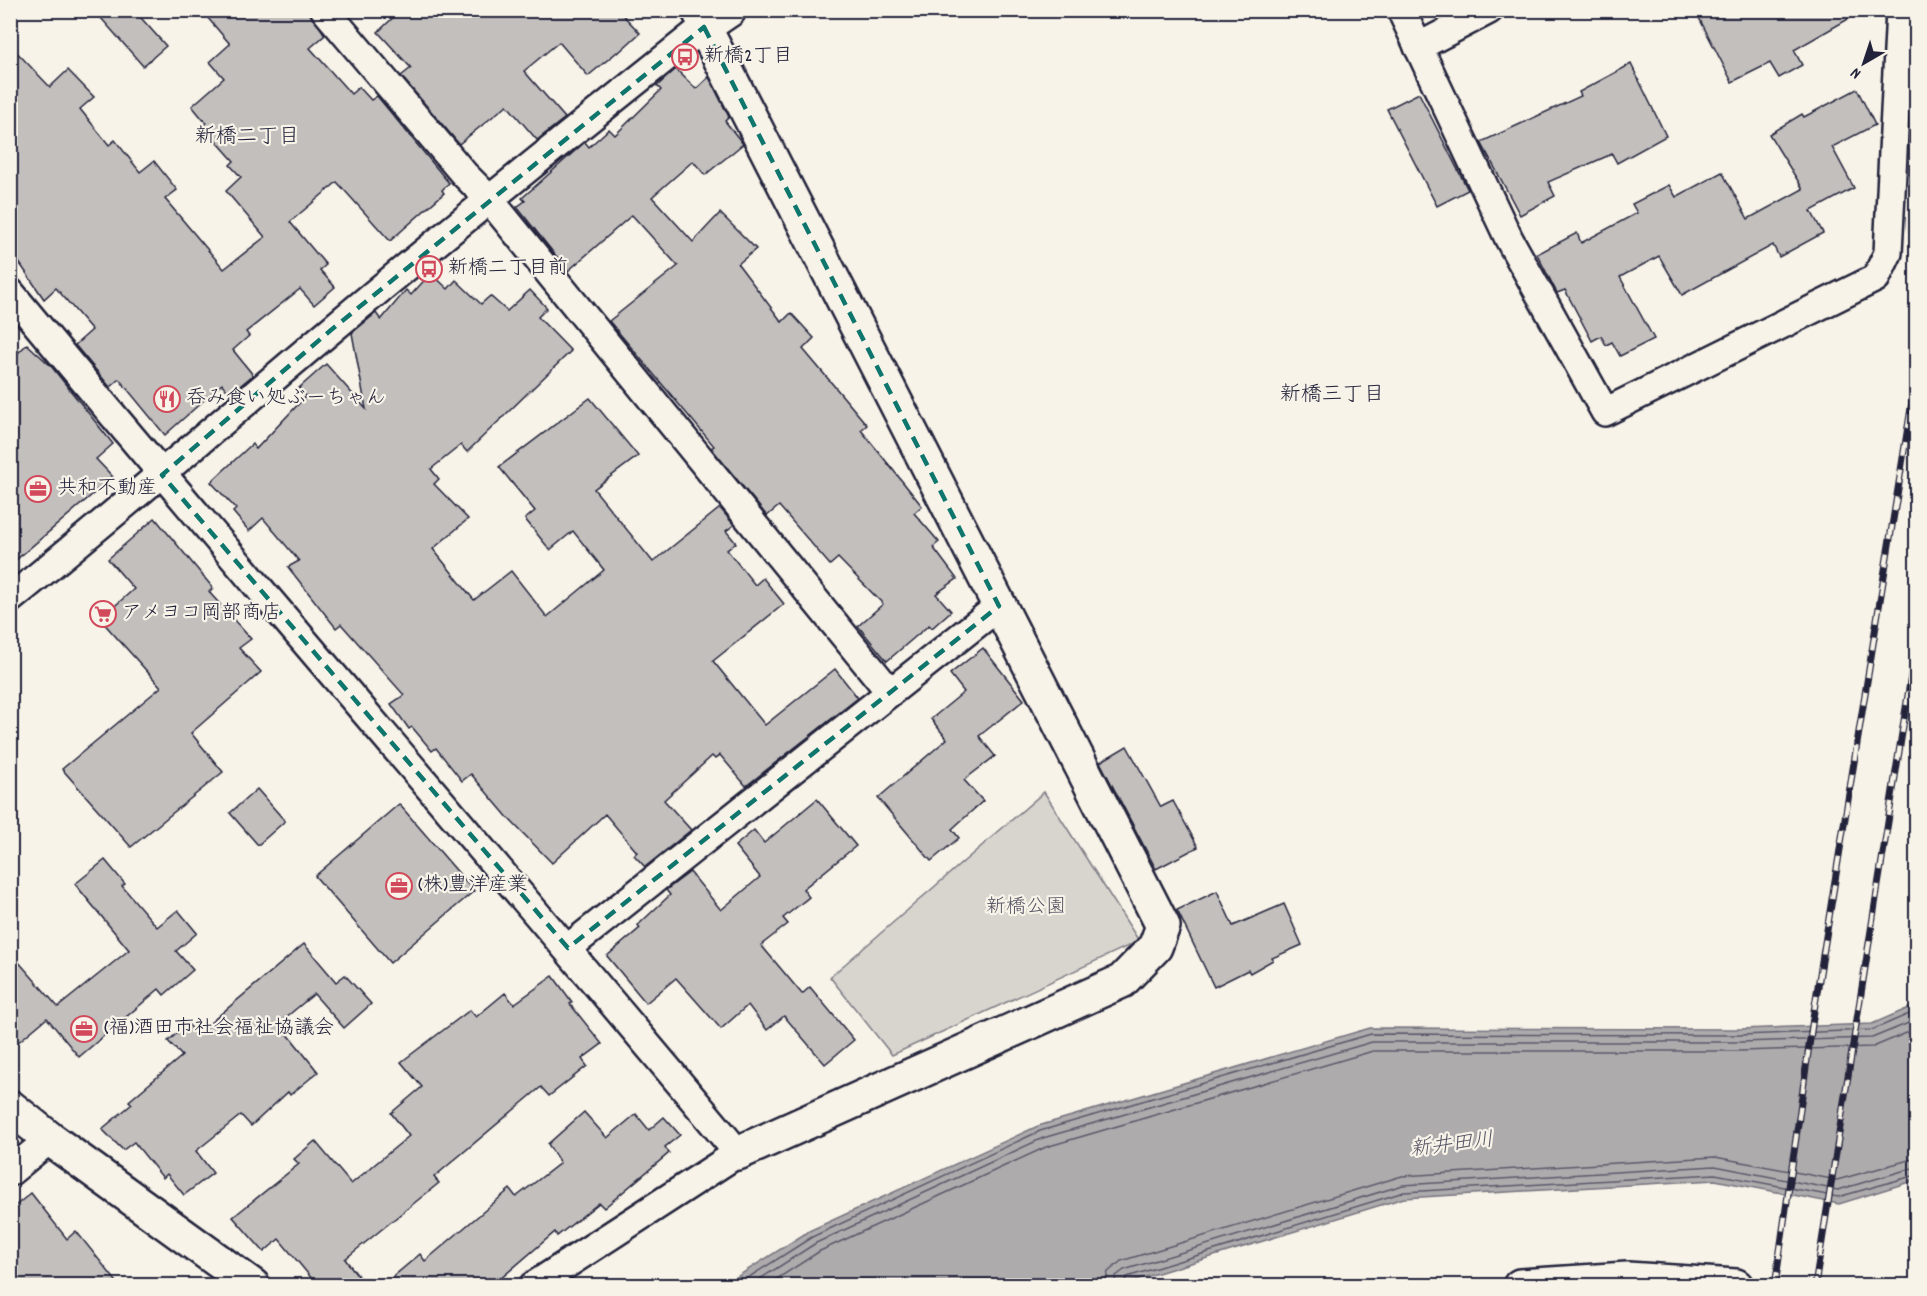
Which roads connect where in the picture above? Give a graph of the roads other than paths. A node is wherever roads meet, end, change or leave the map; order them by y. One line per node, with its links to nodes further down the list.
1 (325, 10): 7 (street)
2 (1401, 10): 6 (street)
3 (1489, 10): 6 (street)
4 (1900, 10): 6 (street)
5 (709, 16): 7 (street); 11 (street)
6 (1418, 47)
7 (489, 199): 9 (street); 12 (street)
8 (10, 292): 9 (street)
9 (162, 475): 10 (street); 13 (street)
10 (10, 599)
11 (999, 606): 12 (street); 16 (street)
12 (890, 692): 13 (street)
13 (568, 948): 16 (street)
14 (10, 1107): 15 (street)
15 (50, 1139): 17 (street); 19 (street)
16 (738, 1153): 20 (street)
17 (10, 1172)
18 (1730, 1285): 21 (street)
19 (253, 1286)
20 (533, 1286)
21 (1520, 1286)

